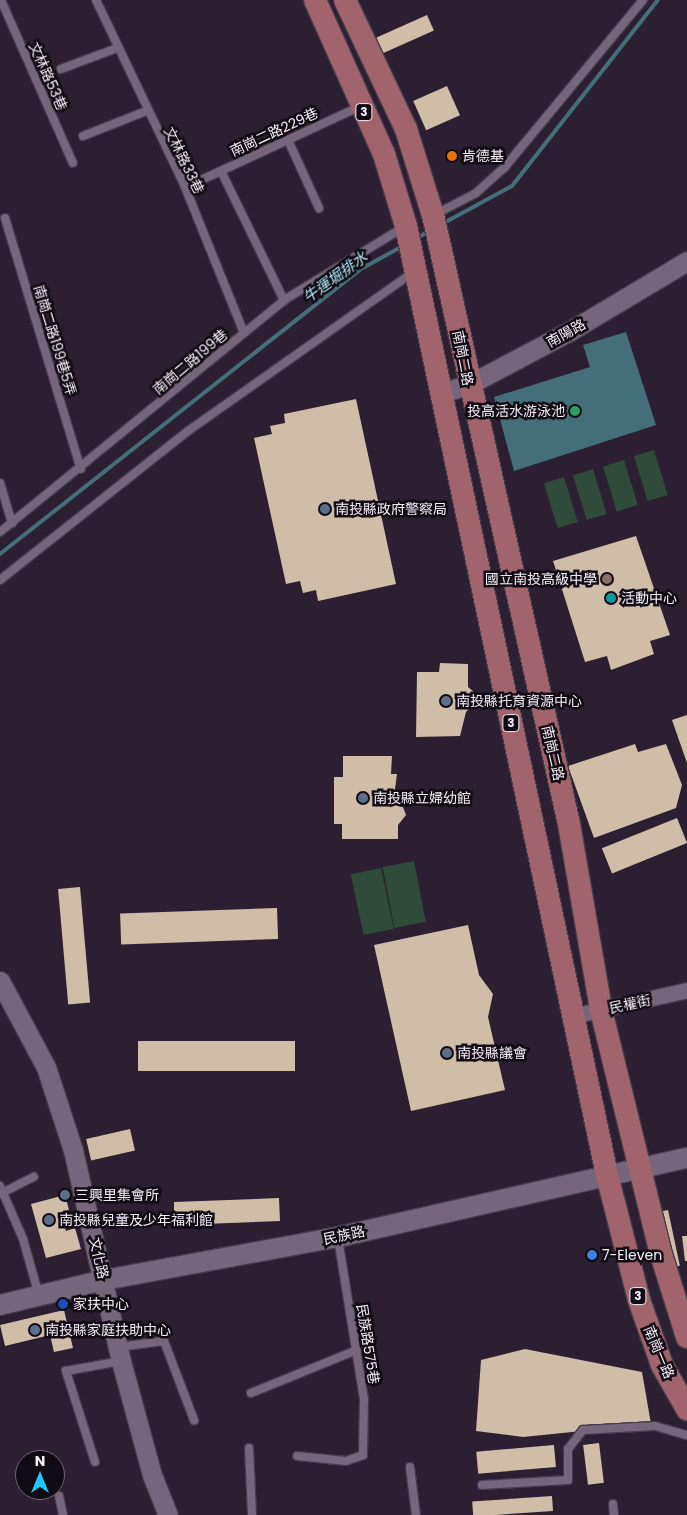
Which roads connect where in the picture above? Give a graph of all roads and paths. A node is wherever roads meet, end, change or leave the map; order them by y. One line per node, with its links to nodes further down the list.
1 (1, 0): 12 (lane, 文林路53巷)
2 (96, 0): 6 (lane, 文林路33巷)
3 (315, 0): 8 (main road, 3)
4 (345, 0): 16 (main road, 3)
5 (644, 0): 16 (lane)
6 (117, 48): 7 (lane); 9 (lane, 文林路33巷)
7 (61, 69)
8 (361, 106): 11 (lane, 南崗二路229巷); 18 (main road, 3)
9 (146, 111): 10 (lane); 22 (lane, 文林路33巷)
10 (83, 136)
11 (288, 140): 13 (lane, 南崗二路229巷); 15 (lane)
12 (73, 163)
13 (220, 170): 14 (lane, 南崗二路229巷); 21 (lane)
14 (197, 182)
15 (319, 208)
16 (433, 215): 23 (main road, 南崗二路 / 3)
17 (5, 218): 25 (lane, 南崗二路199巷5弄)
18 (406, 226): 20 (main road, 3); 21 (lane, 南崗二路199巷)
19 (687, 261): 23 (street, 南陽路)
20 (415, 271): 24 (main road, 3); 29 (lane)
21 (284, 300): 22 (lane, 南崗二路199巷)
22 (244, 333): 25 (lane, 南崗二路199巷)
23 (468, 385): 24 (street, 南陽路); 32 (main road, 南崗二路 / 3)
24 (440, 393): 33 (main road, 3)
25 (81, 469): 27 (lane, 南崗二路199巷)
26 (0, 483): 27 (lane)
27 (12, 523): 28 (lane, 南崗二路199巷)
28 (0, 532)
29 (0, 580)
30 (0, 981): 40 (street, 文化路)
31 (687, 990): 32 (street, 民權街)
32 (601, 1010): 33 (street, 民權街); 35 (main road, 南崗二路 / 3)
33 (572, 1016): 36 (main road, 3)
34 (687, 1158): 35 (main road, 民族路)
35 (640, 1168): 36 (main road, 民族路); 43 (main road, 3)
36 (607, 1175): 39 (main road, 民族路); 47 (main road, 南崗一路 / 3)
37 (34, 1177): 38 (lane)
38 (1, 1191): 41 (lane)
39 (338, 1237): 40 (main road, 民族路); 44 (lane, 民族路575巷)
40 (104, 1280): 41 (main road, 民族路); 45 (street, 文化路)
41 (40, 1297): 42 (main road, 民族路)
42 (0, 1305)
43 (687, 1337)
44 (357, 1350): 46 (lane); 51 (lane, 民族路575巷)
45 (120, 1354): 48 (lane); 52 (lane); 57 (street, 文化路)
46 (252, 1394)
47 (687, 1409)
48 (194, 1420)
49 (687, 1435): 54 (lane)
50 (249, 1448): 59 (lane)
51 (297, 1456)
52 (95, 1462)
53 (410, 1467): 60 (lane)
54 (482, 1485)
55 (60, 1500): 58 (lane)
56 (613, 1504): 61 (lane)
57 (165, 1514)
58 (62, 1515)
59 (252, 1515)
60 (416, 1515)
61 (614, 1515)

